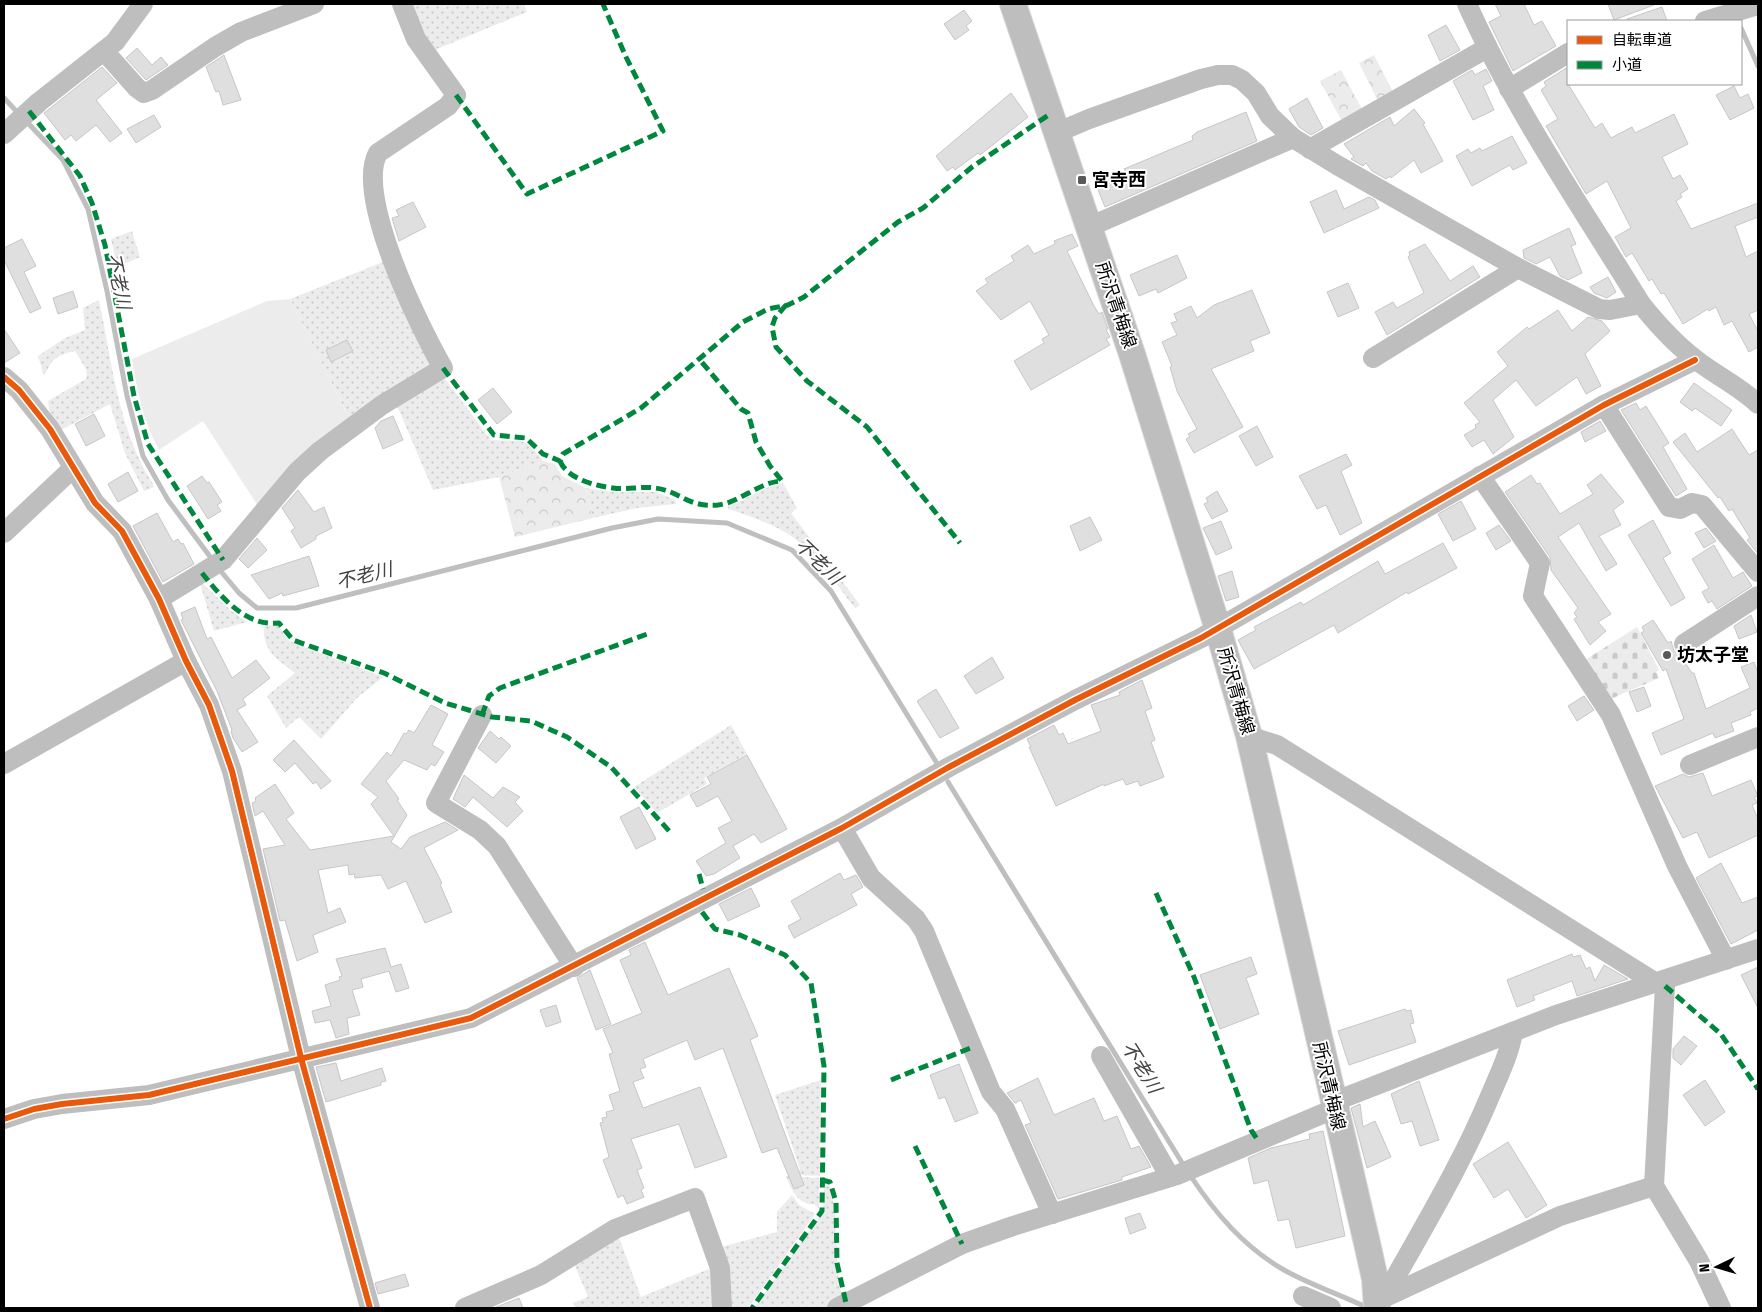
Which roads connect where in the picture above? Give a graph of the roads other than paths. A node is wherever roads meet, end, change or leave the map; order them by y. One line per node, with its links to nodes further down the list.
1 (144, 4): 9 (street)
2 (314, 4): 9 (street)
3 (402, 4): 30 (street)
4 (1013, 4): 13 (main road, 所沢青梅線)
5 (1467, 4): 8 (street)
6 (1758, 5): 7 (street)
7 (1708, 20)
8 (1487, 48): 11 (street); 15 (street)
9 (104, 51): 12 (street)
10 (1567, 54): 11 (street)
11 (1509, 89): 18 (street)
12 (9, 130)
13 (1056, 133): 14 (street); 16 (main road, 所沢青梅線)
14 (1293, 138): 15 (street); 16 (street)
15 (1310, 148): 17 (street)
16 (1089, 227): 31 (main road, 所沢青梅線)
17 (1518, 268): 18 (street); 19 (street)
18 (1641, 304): 20 (street)
19 (1373, 358)
20 (1695, 360): 22 (street); 24 (street)
21 (4, 377): 25 (street)
22 (1750, 385): 23 (street)
23 (1758, 404)
24 (1604, 406): 26 (street); 28 (street)
25 (73, 468): 27 (street); 30 (street)
26 (1480, 476): 31 (street); 41 (street)
27 (4, 533)
28 (1758, 572)
29 (1758, 596): 32 (street)
30 (159, 598): 33 (street)
31 (1218, 628): 35 (main road, 所沢青梅線); 39 (street)
32 (1684, 644)
33 (186, 660): 37 (street); 46 (street)
34 (482, 714): 42 (street)
35 (1249, 736): 43 (street); 47 (main road, 所沢青梅線)
36 (1758, 737): 38 (street)
37 (4, 764)
38 (1690, 765)
39 (842, 828): 42 (street); 51 (street)
40 (1758, 948): 41 (street)
41 (1726, 960): 43 (street)
42 (574, 967): 46 (street)
43 (1659, 982): 44 (street); 50 (street)
44 (1513, 1032): 47 (street); 53 (street)
45 (1101, 1056): 49 (street)
46 (301, 1058): 48 (street); 54 (street)
47 (1334, 1106): 49 (street); 53 (main road, 所沢青梅線)
48 (4, 1119)
49 (1180, 1174): 51 (street)
50 (1654, 1186): 53 (street); 59 (street)
51 (1052, 1214): 57 (street)
52 (1303, 1296): 58 (street)
53 (1380, 1302)
54 (370, 1308)
55 (465, 1308): 56 (street)
56 (722, 1308)
57 (837, 1308)
58 (1331, 1308)
59 (1721, 1308)

